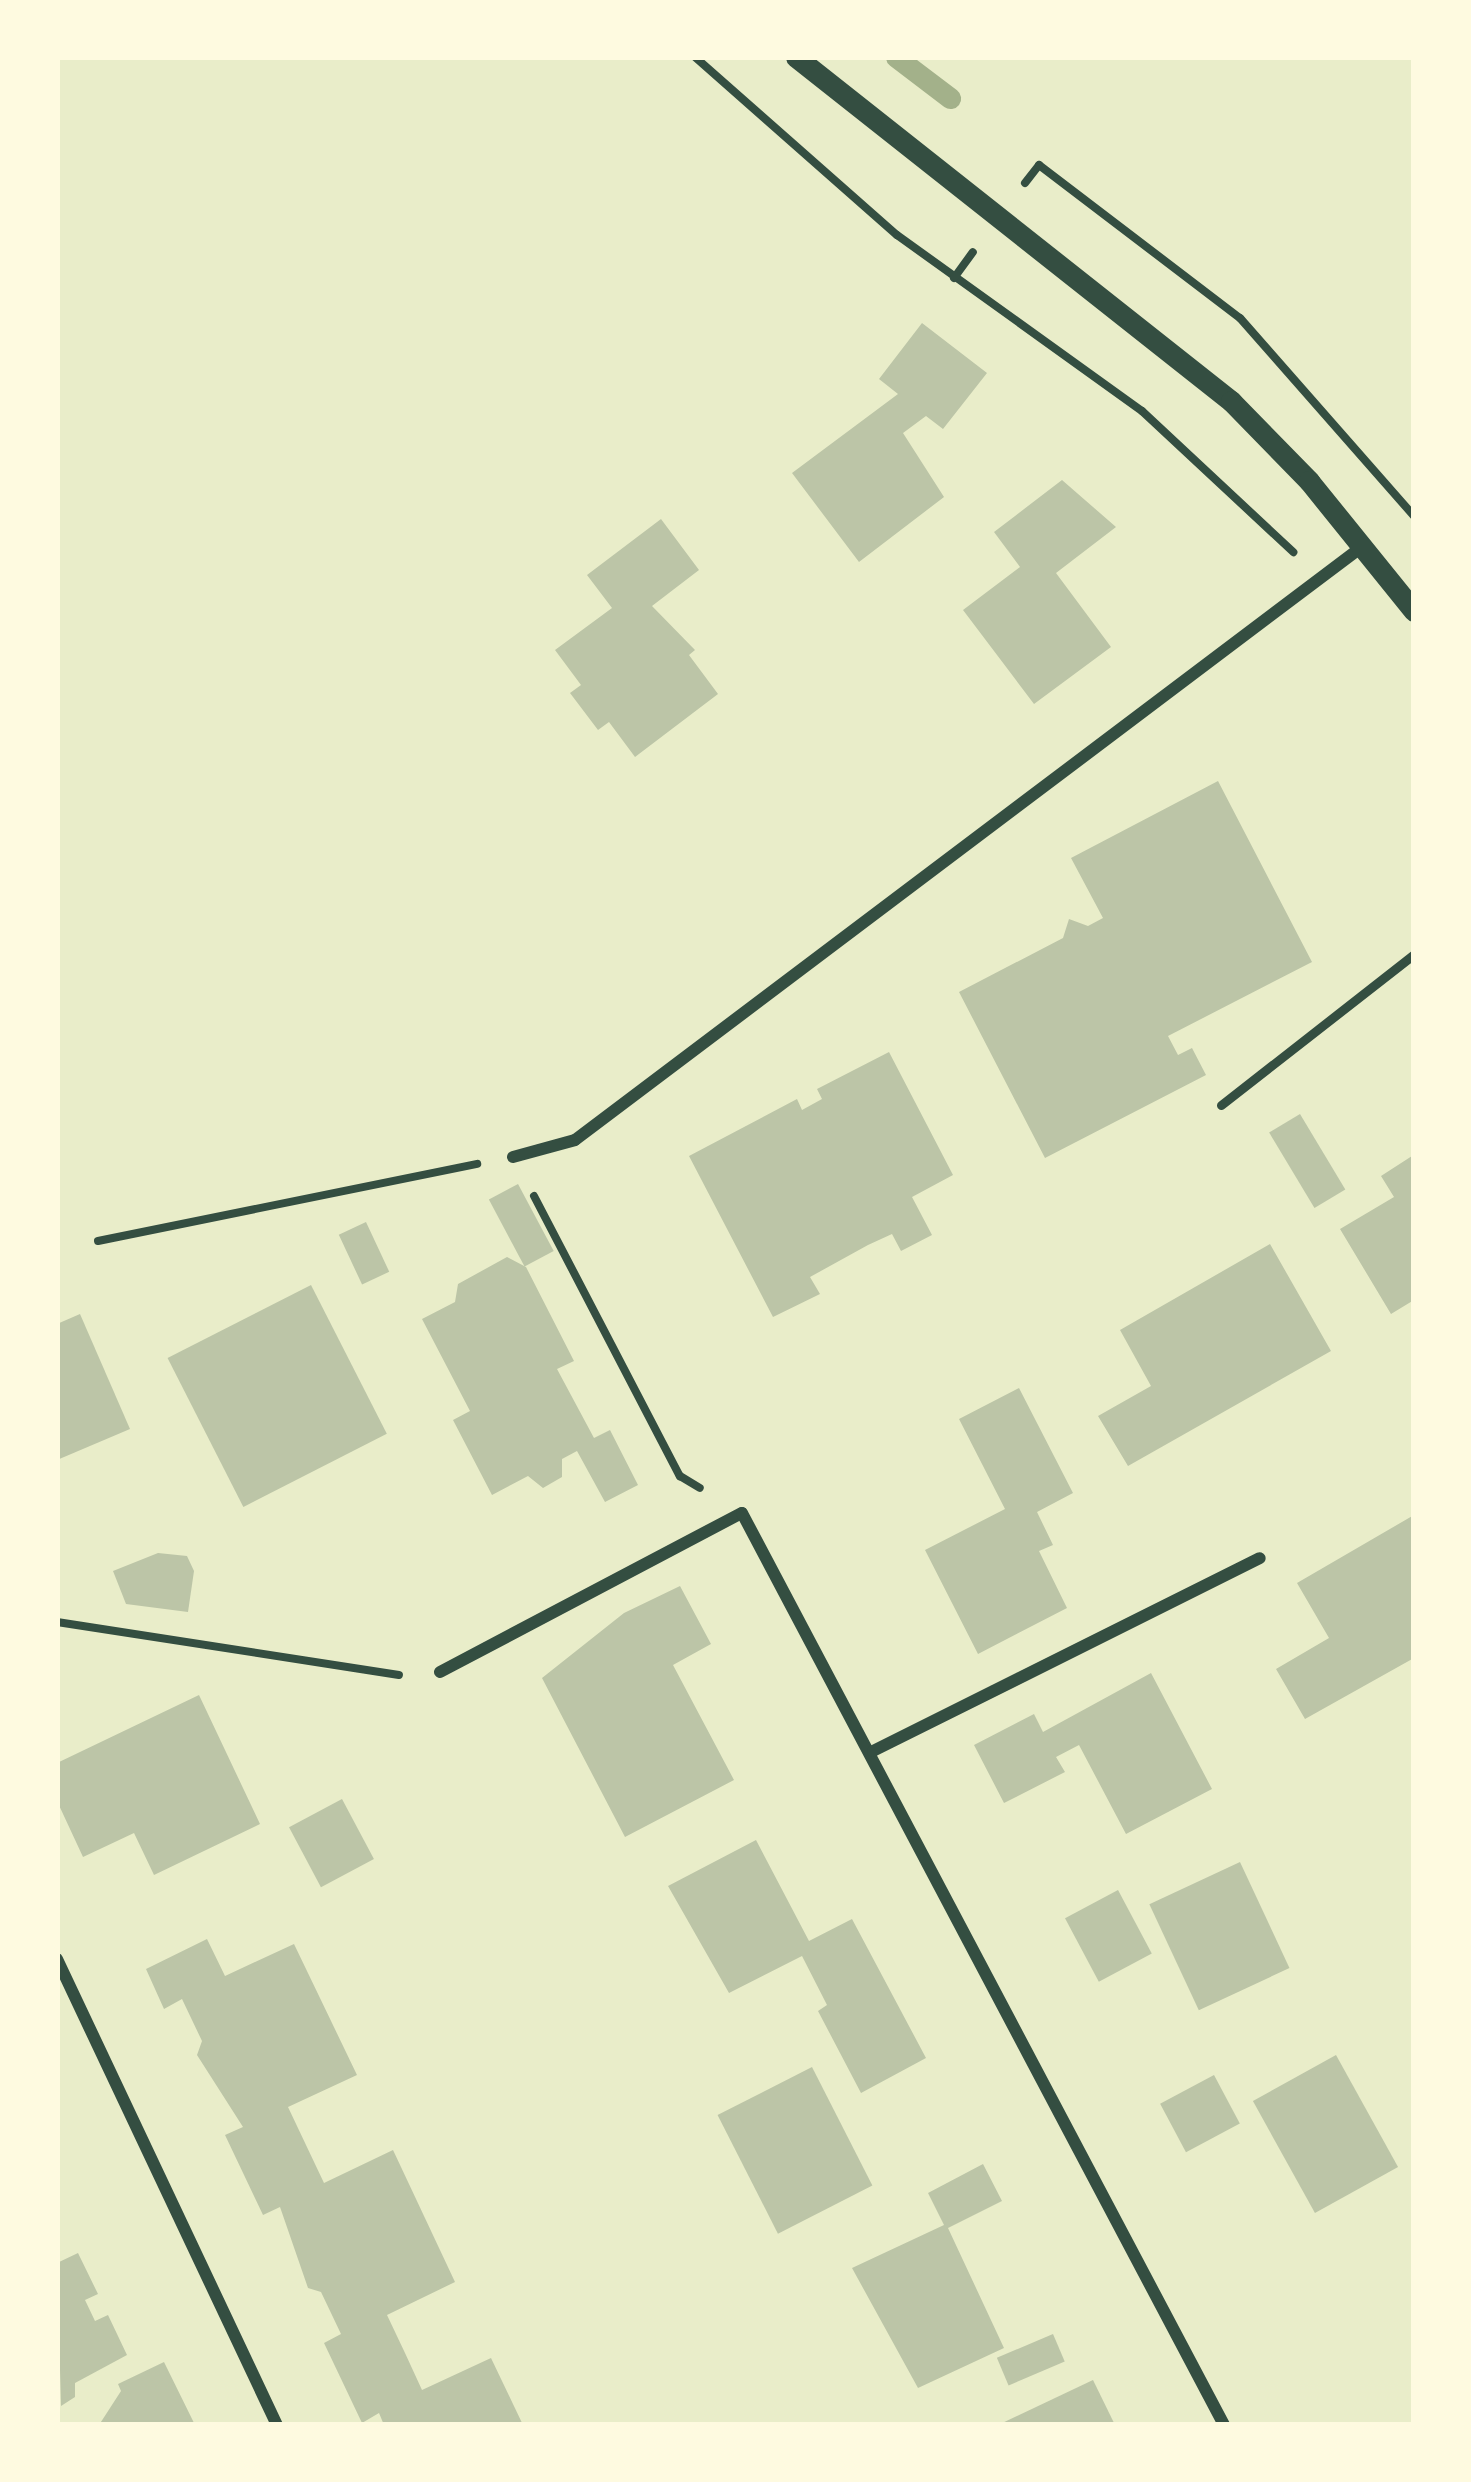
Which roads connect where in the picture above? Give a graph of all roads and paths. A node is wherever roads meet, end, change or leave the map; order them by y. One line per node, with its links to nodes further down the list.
1 (694, 57): 6 (path)
2 (796, 57): 5 (street)
3 (1039, 165): 4 (path)
4 (1414, 516)
5 (1364, 546): 6 (street); 7 (street)
6 (1319, 578): 10 (street)
7 (1414, 611)
8 (1414, 954): 9 (lane)
9 (1221, 1105)
10 (514, 1157): 11 (path); 12 (path)
11 (98, 1240)
12 (742, 1513): 15 (street); 16 (street)
13 (1260, 1558): 16 (street)
14 (57, 1622): 15 (path)
15 (440, 1672)
16 (873, 1751): 19 (street)
17 (57, 1959): 18 (street)
18 (277, 2425)
19 (1224, 2425)

